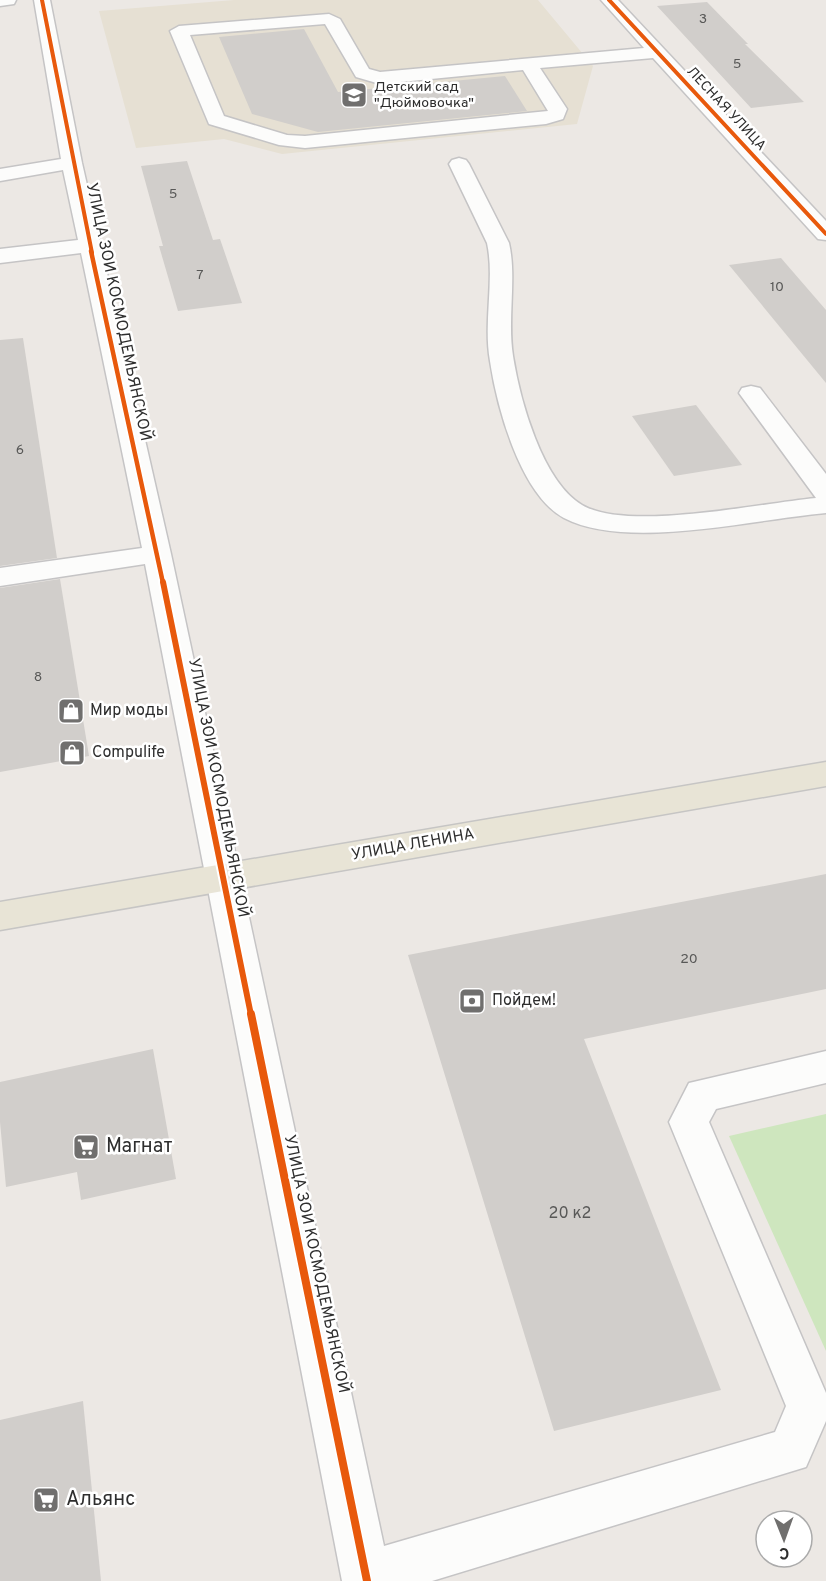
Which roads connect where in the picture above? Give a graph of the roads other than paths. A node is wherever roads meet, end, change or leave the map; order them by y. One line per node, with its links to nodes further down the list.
1 (9, 0): 4 (street)
2 (42, 0): 7 (street, УЛИЦА ЗОИ КОСМОДЕМЬЯНСКОЙ)
3 (609, 0): 5 (street, ЛЕСНАЯ УЛИЦА)
4 (0, 1)
5 (656, 52): 6 (street); 10 (street, ЛЕСНАЯ УЛИЦА)
6 (529, 64): 6 (street)
7 (72, 163): 9 (street); 11 (street, УЛИЦА ЗОИ КОСМОДЕМЬЯНСКОЙ)
8 (459, 164): 15 (street)
9 (0, 175)
10 (826, 234)
11 (90, 245): 12 (street); 16 (street, УЛИЦА ЗОИ КОСМОДЕМЬЯНСКОЙ)
12 (0, 256)
13 (752, 393): 14 (street)
14 (826, 492)
15 (826, 504)
16 (157, 554): 17 (street); 19 (street, УЛИЦА ЗОИ КОСМОДЕМЬЯНСКОЙ)
17 (0, 577)
18 (826, 774): 19 (main road, УЛИЦА ЛЕНИНА)
19 (222, 878): 20 (main road, УЛИЦА ЛЕНИНА); 22 (street, УЛИЦА ЗОИ КОСМОДЕМЬЯНСКОЙ)
20 (0, 916)
21 (826, 1067): 22 (street)
22 (367, 1579)

